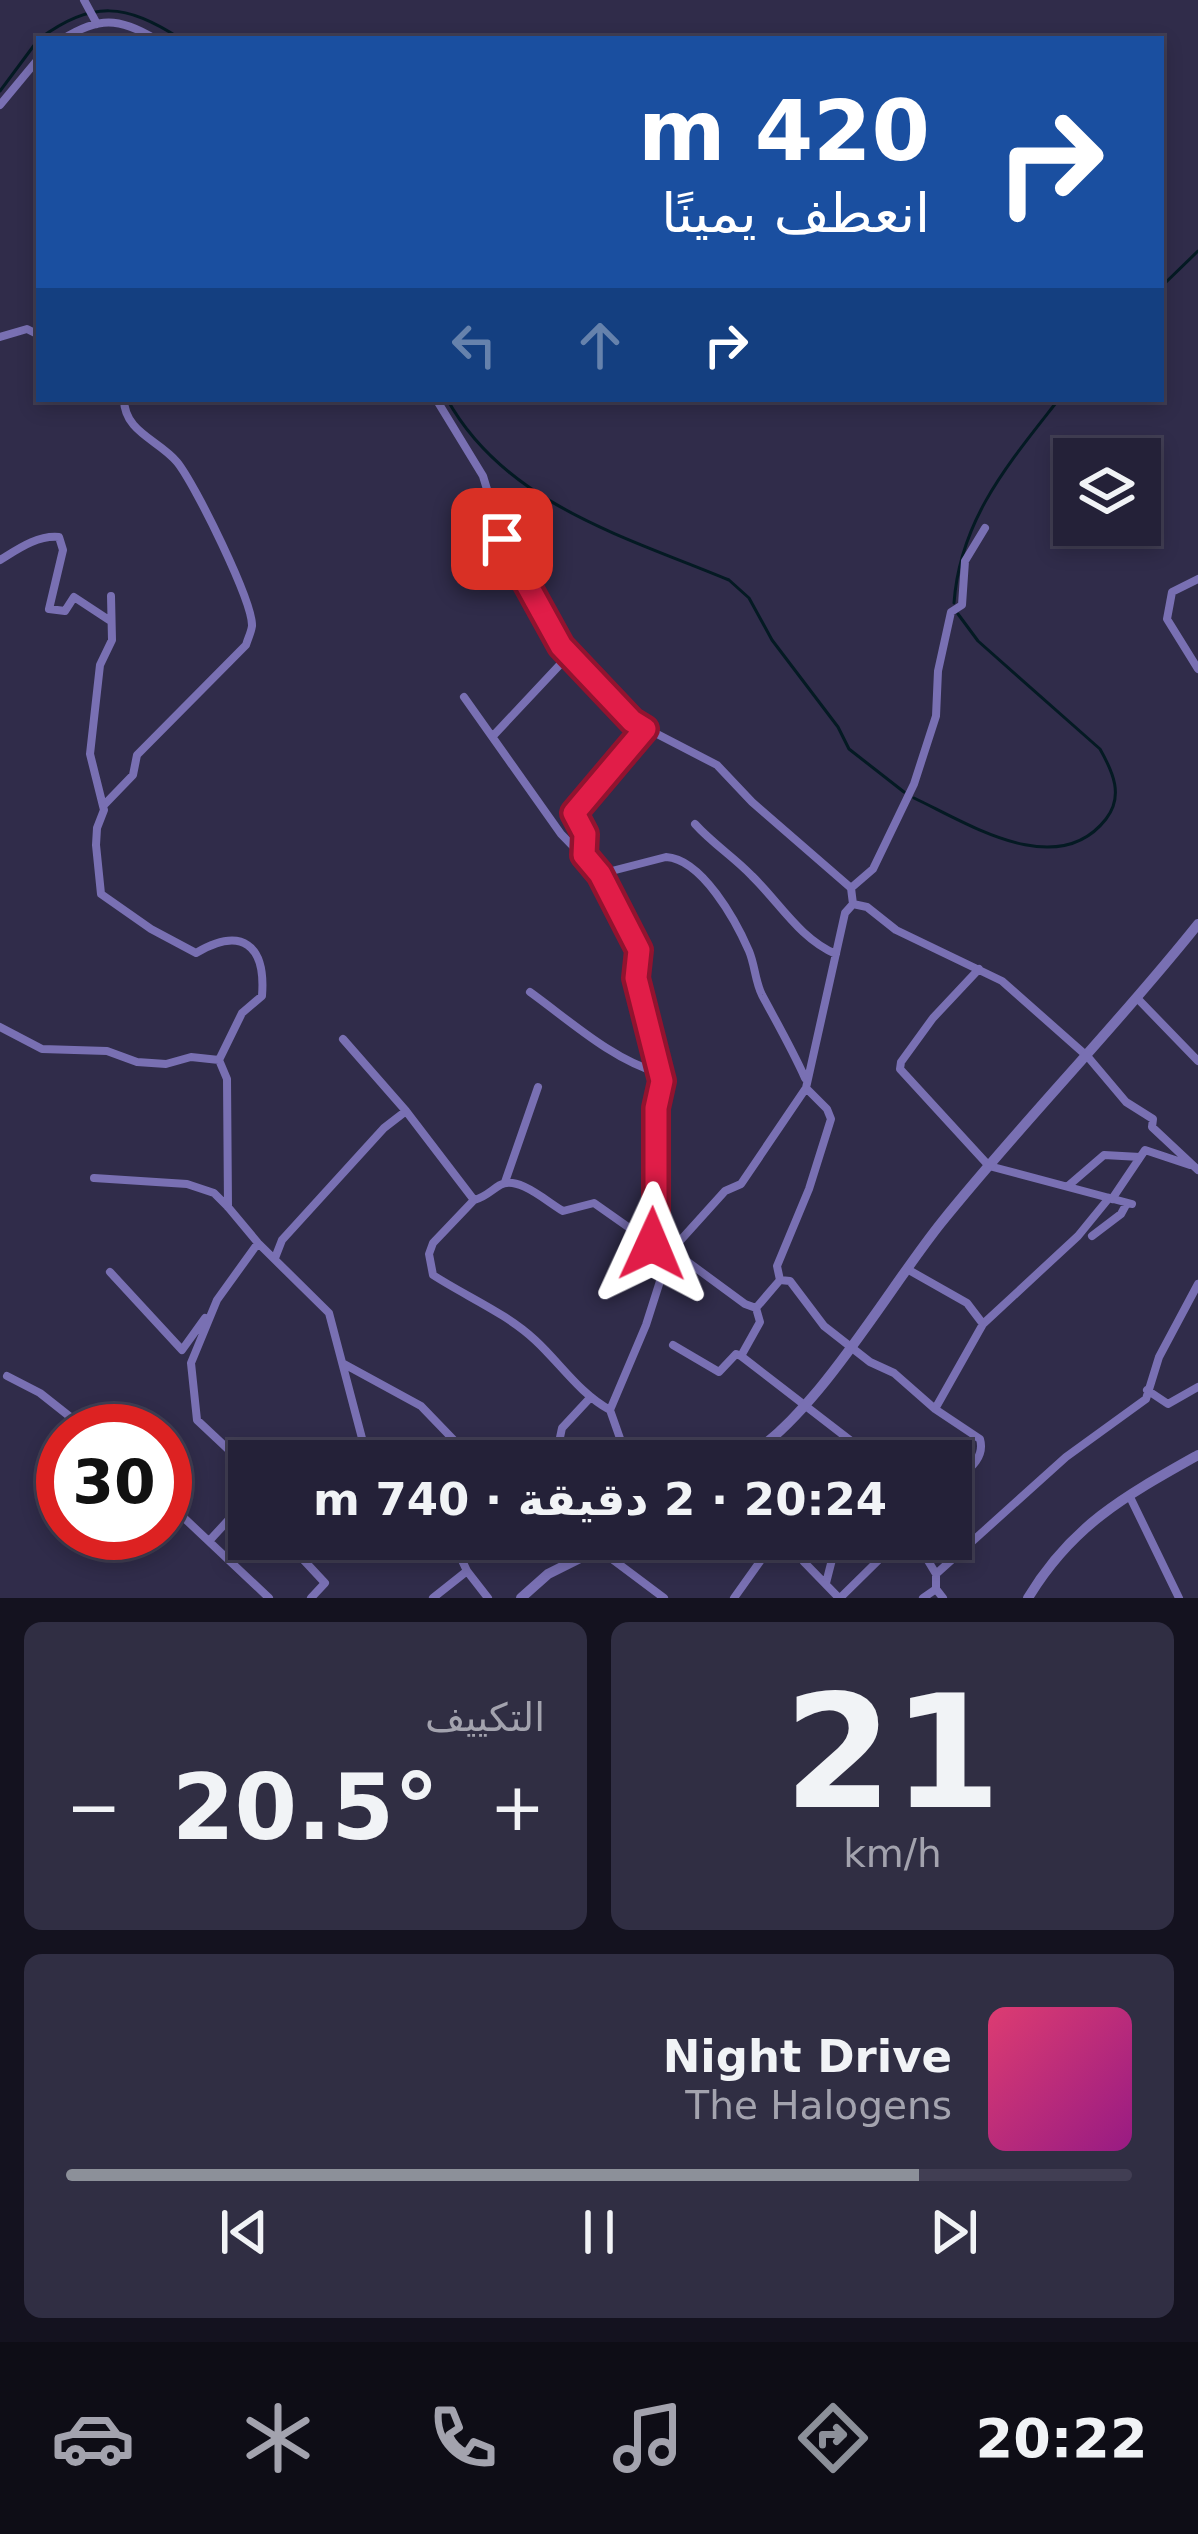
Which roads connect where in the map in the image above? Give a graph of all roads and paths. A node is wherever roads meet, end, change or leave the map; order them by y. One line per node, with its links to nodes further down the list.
1 (84, 0): 2 (street)
2 (97, 24): 3 (street); 4 (street)
3 (70, 36)
4 (150, 36)
5 (36, 62): 6 (street)
6 (0, 105)
7 (36, 334): 8 (street)
8 (0, 337)
9 (124, 402): 21 (street)
10 (438, 402): 16 (street)
11 (985, 528): 25 (street)
12 (0, 560): 15 (street)
13 (1198, 579): 17 (street)
14 (111, 596): 15 (street)
15 (110, 621): 21 (street)
16 (569, 655): 19 (street); 20 (street)
17 (1198, 669)
18 (464, 697): 20 (street)
19 (645, 729): 23 (street); 25 (street)
20 (494, 736): 23 (street)
21 (104, 805): 35 (street)
22 (695, 824): 28 (street)
23 (584, 855): 24 (street)
24 (600, 874): 37 (street); 38 (street)
25 (851, 888): 26 (street)
26 (853, 904): 28 (street); 29 (street)
27 (1198, 924): 31 (street)
28 (836, 954): 38 (street)
29 (979, 969): 34 (street); 42 (street)
30 (530, 992): 37 (street)
31 (1137, 998): 34 (street); 36 (street)
32 (0, 1027): 35 (street)
33 (343, 1040): 40 (street)
34 (1088, 1057): 42 (street); 43 (street)
35 (219, 1060): 49 (street)
36 (1198, 1061)
37 (658, 1072): 52 (street)
38 (806, 1084): 53 (street); 57 (street)
39 (538, 1088): 45 (street)
40 (406, 1111): 48 (street); 54 (street)
41 (1140, 1157): 43 (street); 46 (street); 47 (street)
42 (989, 1166): 46 (street); 55 (street)
43 (1196, 1168)
44 (94, 1178): 49 (street)
45 (505, 1182): 48 (street); 52 (street)
46 (1067, 1187): 47 (street)
47 (1110, 1198): 50 (street); 61 (street)
48 (474, 1200): 69 (street)
49 (228, 1207): 51 (street)
50 (1092, 1235)
51 (258, 1243): 54 (street); 59 (street)
52 (652, 1244): 53 (street)
53 (669, 1253): 60 (street); 73 (street)
54 (275, 1258): 65 (street)
55 (907, 1269): 61 (street); 63 (street)
56 (110, 1272): 59 (street)
57 (779, 1280): 60 (street); 63 (street)
58 (1198, 1284): 68 (street)
59 (217, 1300): 84 (street)
60 (756, 1308): 64 (street)
61 (983, 1324): 72 (street)
62 (673, 1345): 64 (street)
63 (849, 1346): 71 (street); 72 (street)
64 (741, 1356): 71 (street)
65 (344, 1364): 75 (street); 76 (street)
66 (7, 1376): 70 (street)
67 (1198, 1387): 68 (street)
68 (1147, 1390): 95 (street)
69 (589, 1399): 73 (street); 77 (street)
70 (54, 1404)
71 (805, 1405): 74 (street); 79 (street)
72 (934, 1409): 81 (street)
73 (610, 1410): 78 (street)
74 (848, 1439)
75 (363, 1440)
76 (454, 1440)
77 (559, 1440)
78 (621, 1440)
79 (772, 1440)
80 (1198, 1456): 82 (street)
81 (972, 1465)
82 (1130, 1497): 108 (street); 109 (street)
83 (192, 1524): 84 (street)
84 (210, 1540): 98 (street)
85 (304, 1560): 99 (street)
86 (462, 1560): 94 (street)
87 (579, 1560): 102 (street)
88 (609, 1560): 103 (street)
89 (761, 1560): 104 (street)
90 (832, 1560): 96 (street)
91 (879, 1560): 105 (street)
92 (927, 1560): 95 (street)
93 (804, 1562): 96 (street)
94 (467, 1571): 100 (street); 101 (street)
95 (935, 1574): 97 (street)
96 (826, 1585): 105 (street)
97 (936, 1589): 106 (street); 107 (street)
98 (268, 1598)
99 (311, 1598)
100 (433, 1598)
101 (488, 1598)
102 (521, 1598)
103 (664, 1598)
104 (734, 1598)
105 (840, 1598)
106 (923, 1598)
107 (943, 1598)
108 (1028, 1598)
109 (1179, 1598)

